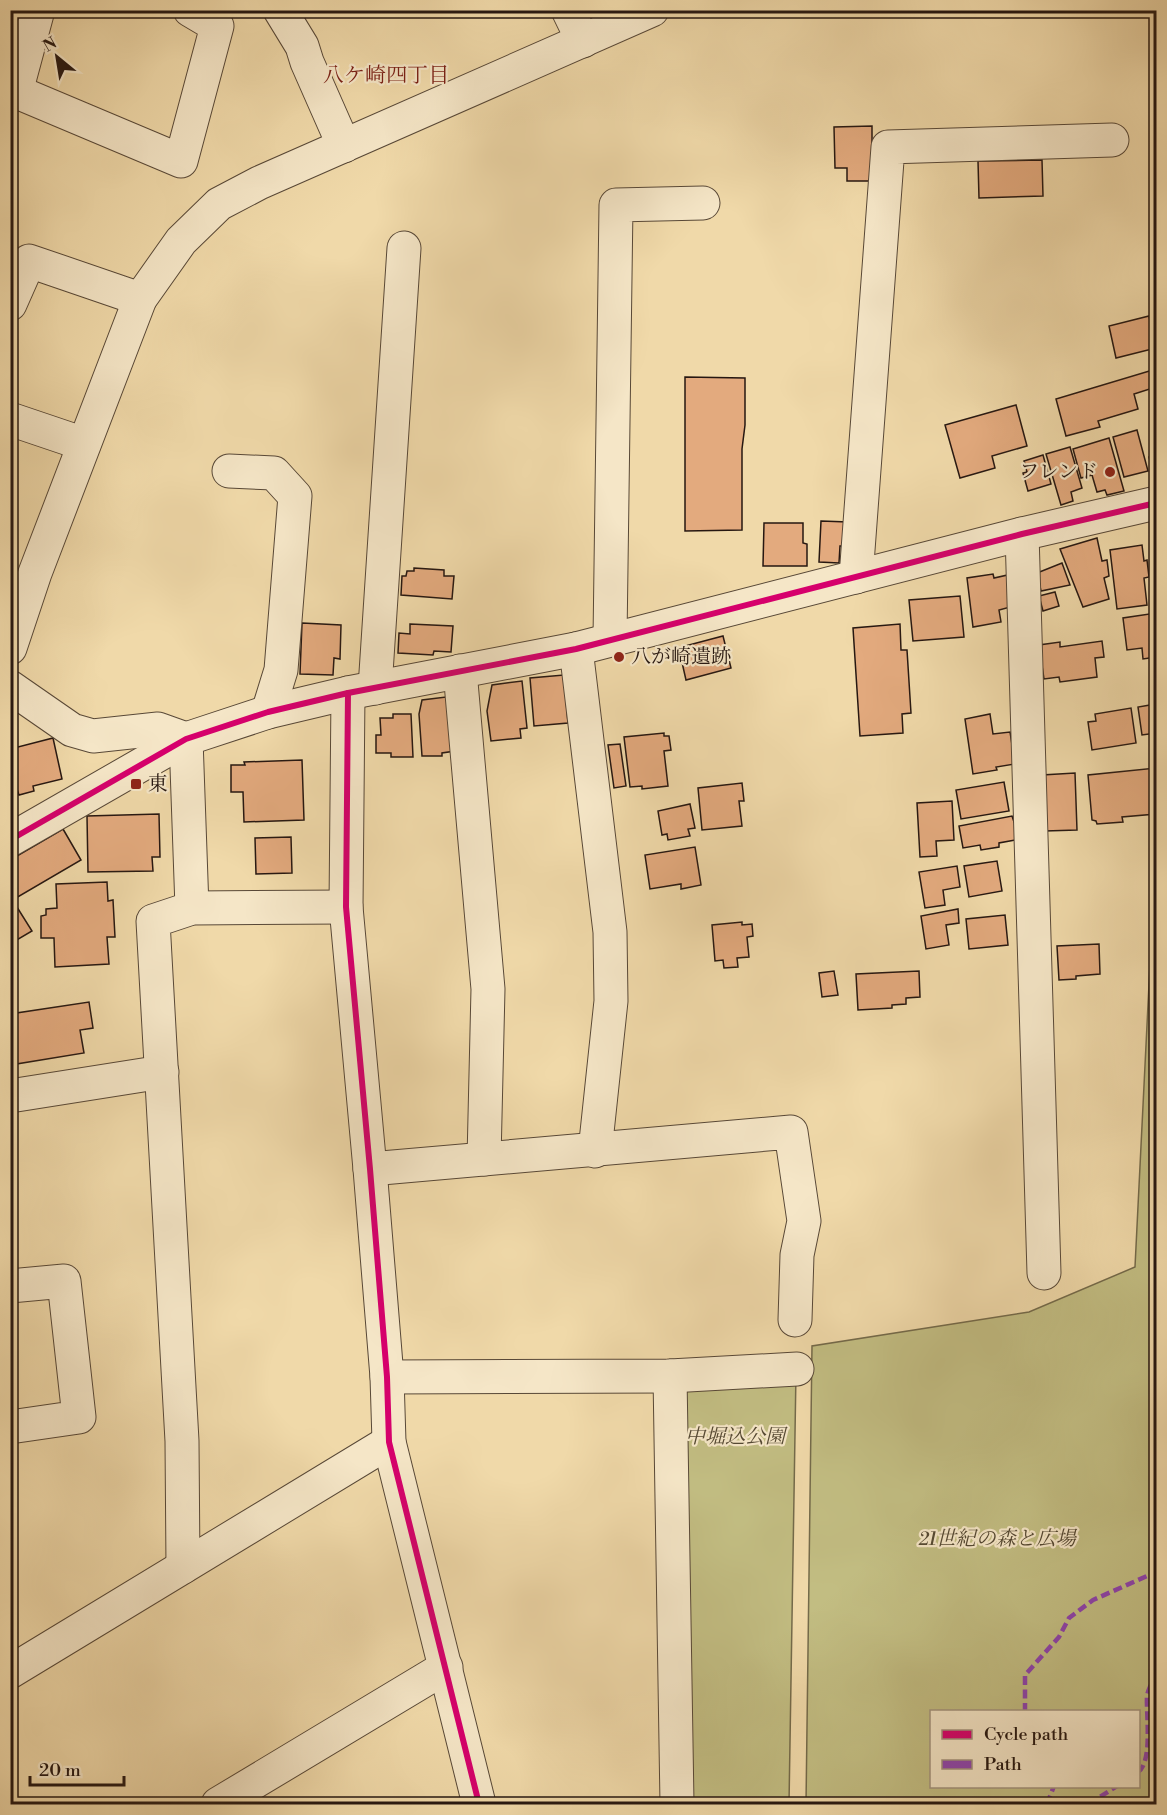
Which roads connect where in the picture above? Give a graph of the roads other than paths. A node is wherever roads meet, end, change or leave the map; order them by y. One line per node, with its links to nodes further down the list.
1 (38, 10): 7 (street)
2 (190, 10): 7 (street)
3 (280, 10): 9 (street)
4 (568, 10): 6 (street)
5 (652, 10): 6 (street)
6 (583, 41): 9 (street)
7 (13, 90)
8 (1112, 140): 20 (street)
9 (344, 146): 12 (street)
10 (703, 203): 21 (street)
11 (404, 248): 26 (street)
12 (140, 299): 13 (street); 15 (street)
13 (10, 304)
14 (10, 419): 15 (street)
15 (84, 444): 19 (street)
16 (229, 471): 27 (street)
17 (1156, 503): 18 (street)
18 (1022, 534): 20 (street); 37 (street)
19 (23, 568): 22 (street)
20 (856, 577): 21 (street)
21 (610, 639): 23 (street)
22 (10, 648)
23 (576, 649): 24 (street); 34 (street)
24 (460, 671): 26 (street); 35 (street)
25 (10, 687): 28 (street)
26 (362, 691): 27 (street); 30 (street)
27 (268, 712): 28 (street)
28 (186, 739): 29 (street); 31 (street)
29 (10, 840)
30 (346, 907): 31 (street); 36 (street)
31 (192, 908): 32 (street)
32 (162, 1072): 33 (street); 45 (street)
33 (10, 1096)
34 (595, 1151): 35 (street); 39 (street)
35 (484, 1159): 36 (street)
36 (370, 1169): 42 (street)
37 (1044, 1273)
38 (10, 1286): 43 (street)
39 (795, 1320)
40 (797, 1369): 41 (street)
41 (670, 1376): 42 (street); 50 (street)
42 (387, 1377): 44 (street)
43 (10, 1427)
44 (389, 1442): 45 (street); 46 (street)
45 (183, 1568): 47 (street)
46 (446, 1667): 48 (street); 49 (street)
47 (10, 1672)
48 (218, 1804)
49 (479, 1804)
50 (677, 1804)

